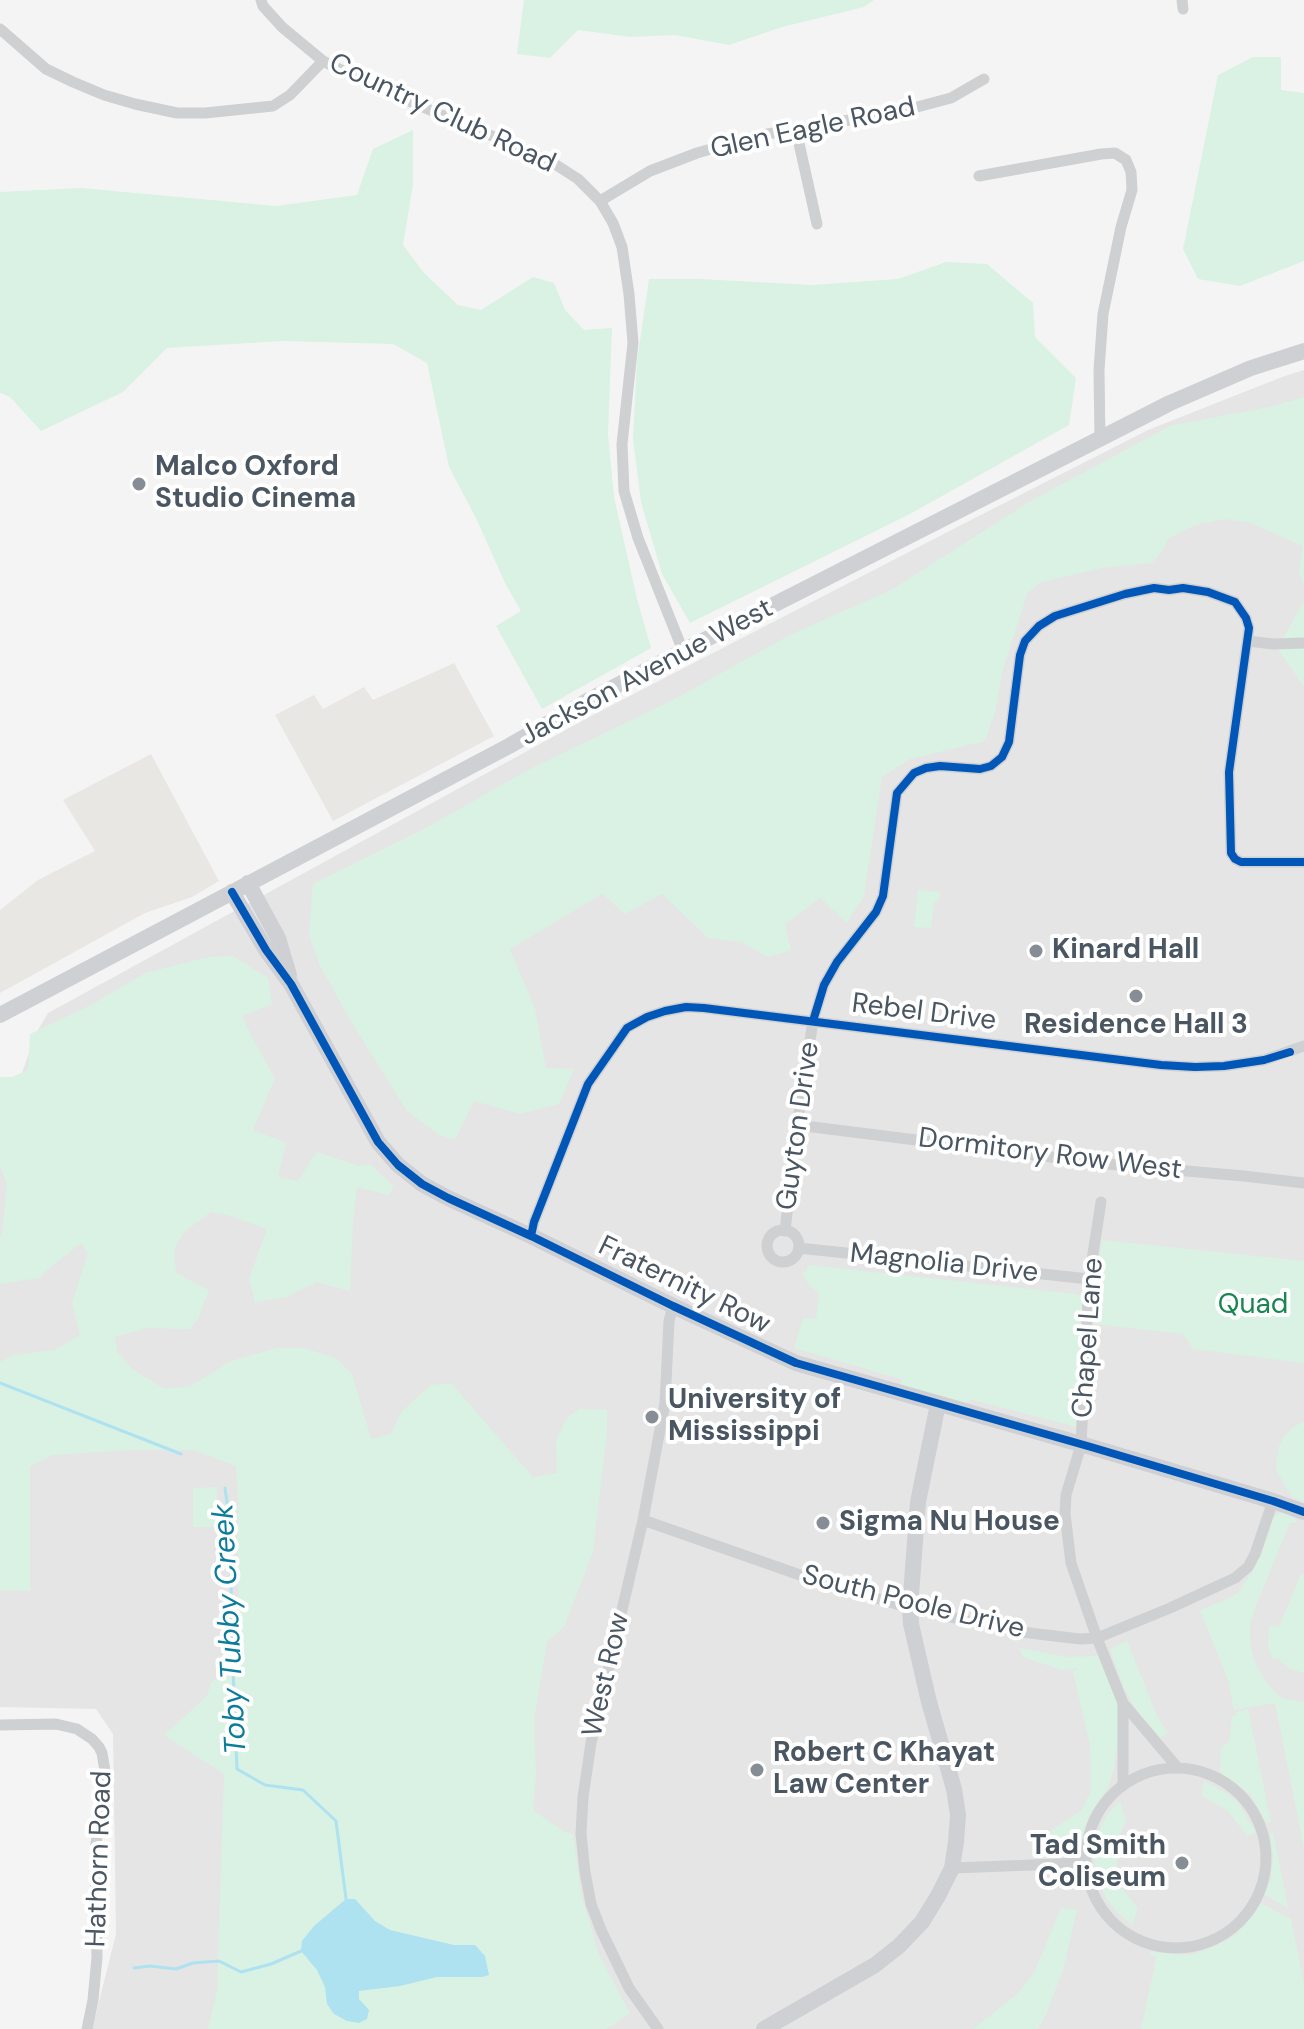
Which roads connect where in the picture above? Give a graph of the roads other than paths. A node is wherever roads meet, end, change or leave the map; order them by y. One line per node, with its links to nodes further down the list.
1 (261, 0): 3 (street, Country Club Road)
2 (0, 29): 3 (street)
3 (323, 61): 7 (street, Country Club Road)
4 (984, 79): 5 (street, Glen Eagle Road)
5 (796, 130): 7 (street, Glen Eagle Road); 8 (street)
6 (979, 176): 10 (street)
7 (600, 201): 13 (street, Country Club Road)
8 (817, 224)
9 (1304, 351): 10 (street, Jackson Avenue West)
10 (1100, 439): 13 (street, Jackson Avenue West)
11 (1248, 641): 12 (street); 14 (street); 19 (street, Guyton Drive)
12 (1304, 643)
13 (683, 651): 15 (street, Jackson Avenue West)
14 (1304, 862)
15 (248, 883): 16 (street, Jackson Avenue West); 17 (street, Fraternity Row)
16 (232, 892): 17 (street, Fraternity Row); 18 (street, Jackson Avenue West)
17 (291, 984): 25 (street, Fraternity Row)
18 (0, 1015)
19 (813, 1021): 20 (street, Rebel Drive); 21 (street, Guyton Drive); 25 (street, Rebel Drive)
20 (1304, 1046)
21 (797, 1125): 22 (street, Dormitory Row West); 24 (street, Guyton Drive)
22 (1304, 1183)
23 (1101, 1202): 27 (street, Chapel Lane)
24 (785, 1231): 26 (street, Guyton Drive); 26 (street, Guyton Drive)
25 (531, 1236): 28 (street, Fraternity Row)
26 (799, 1248): 27 (street, Magnolia Drive)
27 (1089, 1279): 30 (street, Chapel Lane)
28 (673, 1306): 29 (street, Fraternity Row); 33 (street, West Row)
29 (938, 1404): 30 (street, Fraternity Row); 34 (street)
30 (1081, 1445): 31 (street, Fraternity Row); 35 (street, Chapel Lane)
31 (1273, 1501): 32 (street, Fraternity Row); 35 (street, South Poole Drive)
32 (1304, 1512)
33 (643, 1520): 34 (street, South Poole Drive); 43 (street, West Row)
34 (910, 1608): 35 (street, South Poole Drive); 41 (street)
35 (1097, 1638): 36 (street, Chapel Lane)
36 (1123, 1703): 38 (street, Chapel Lane); 39 (street, Chapel Lane)
37 (0, 1725): 42 (street, Hathorn Road)
38 (1177, 1767): 39 (street); 40 (street)
39 (1123, 1784): 40 (street)
40 (1085, 1863): 41 (street)
41 (952, 1868): 44 (street)
42 (87, 2029)
43 (658, 2029)
44 (764, 2029)

